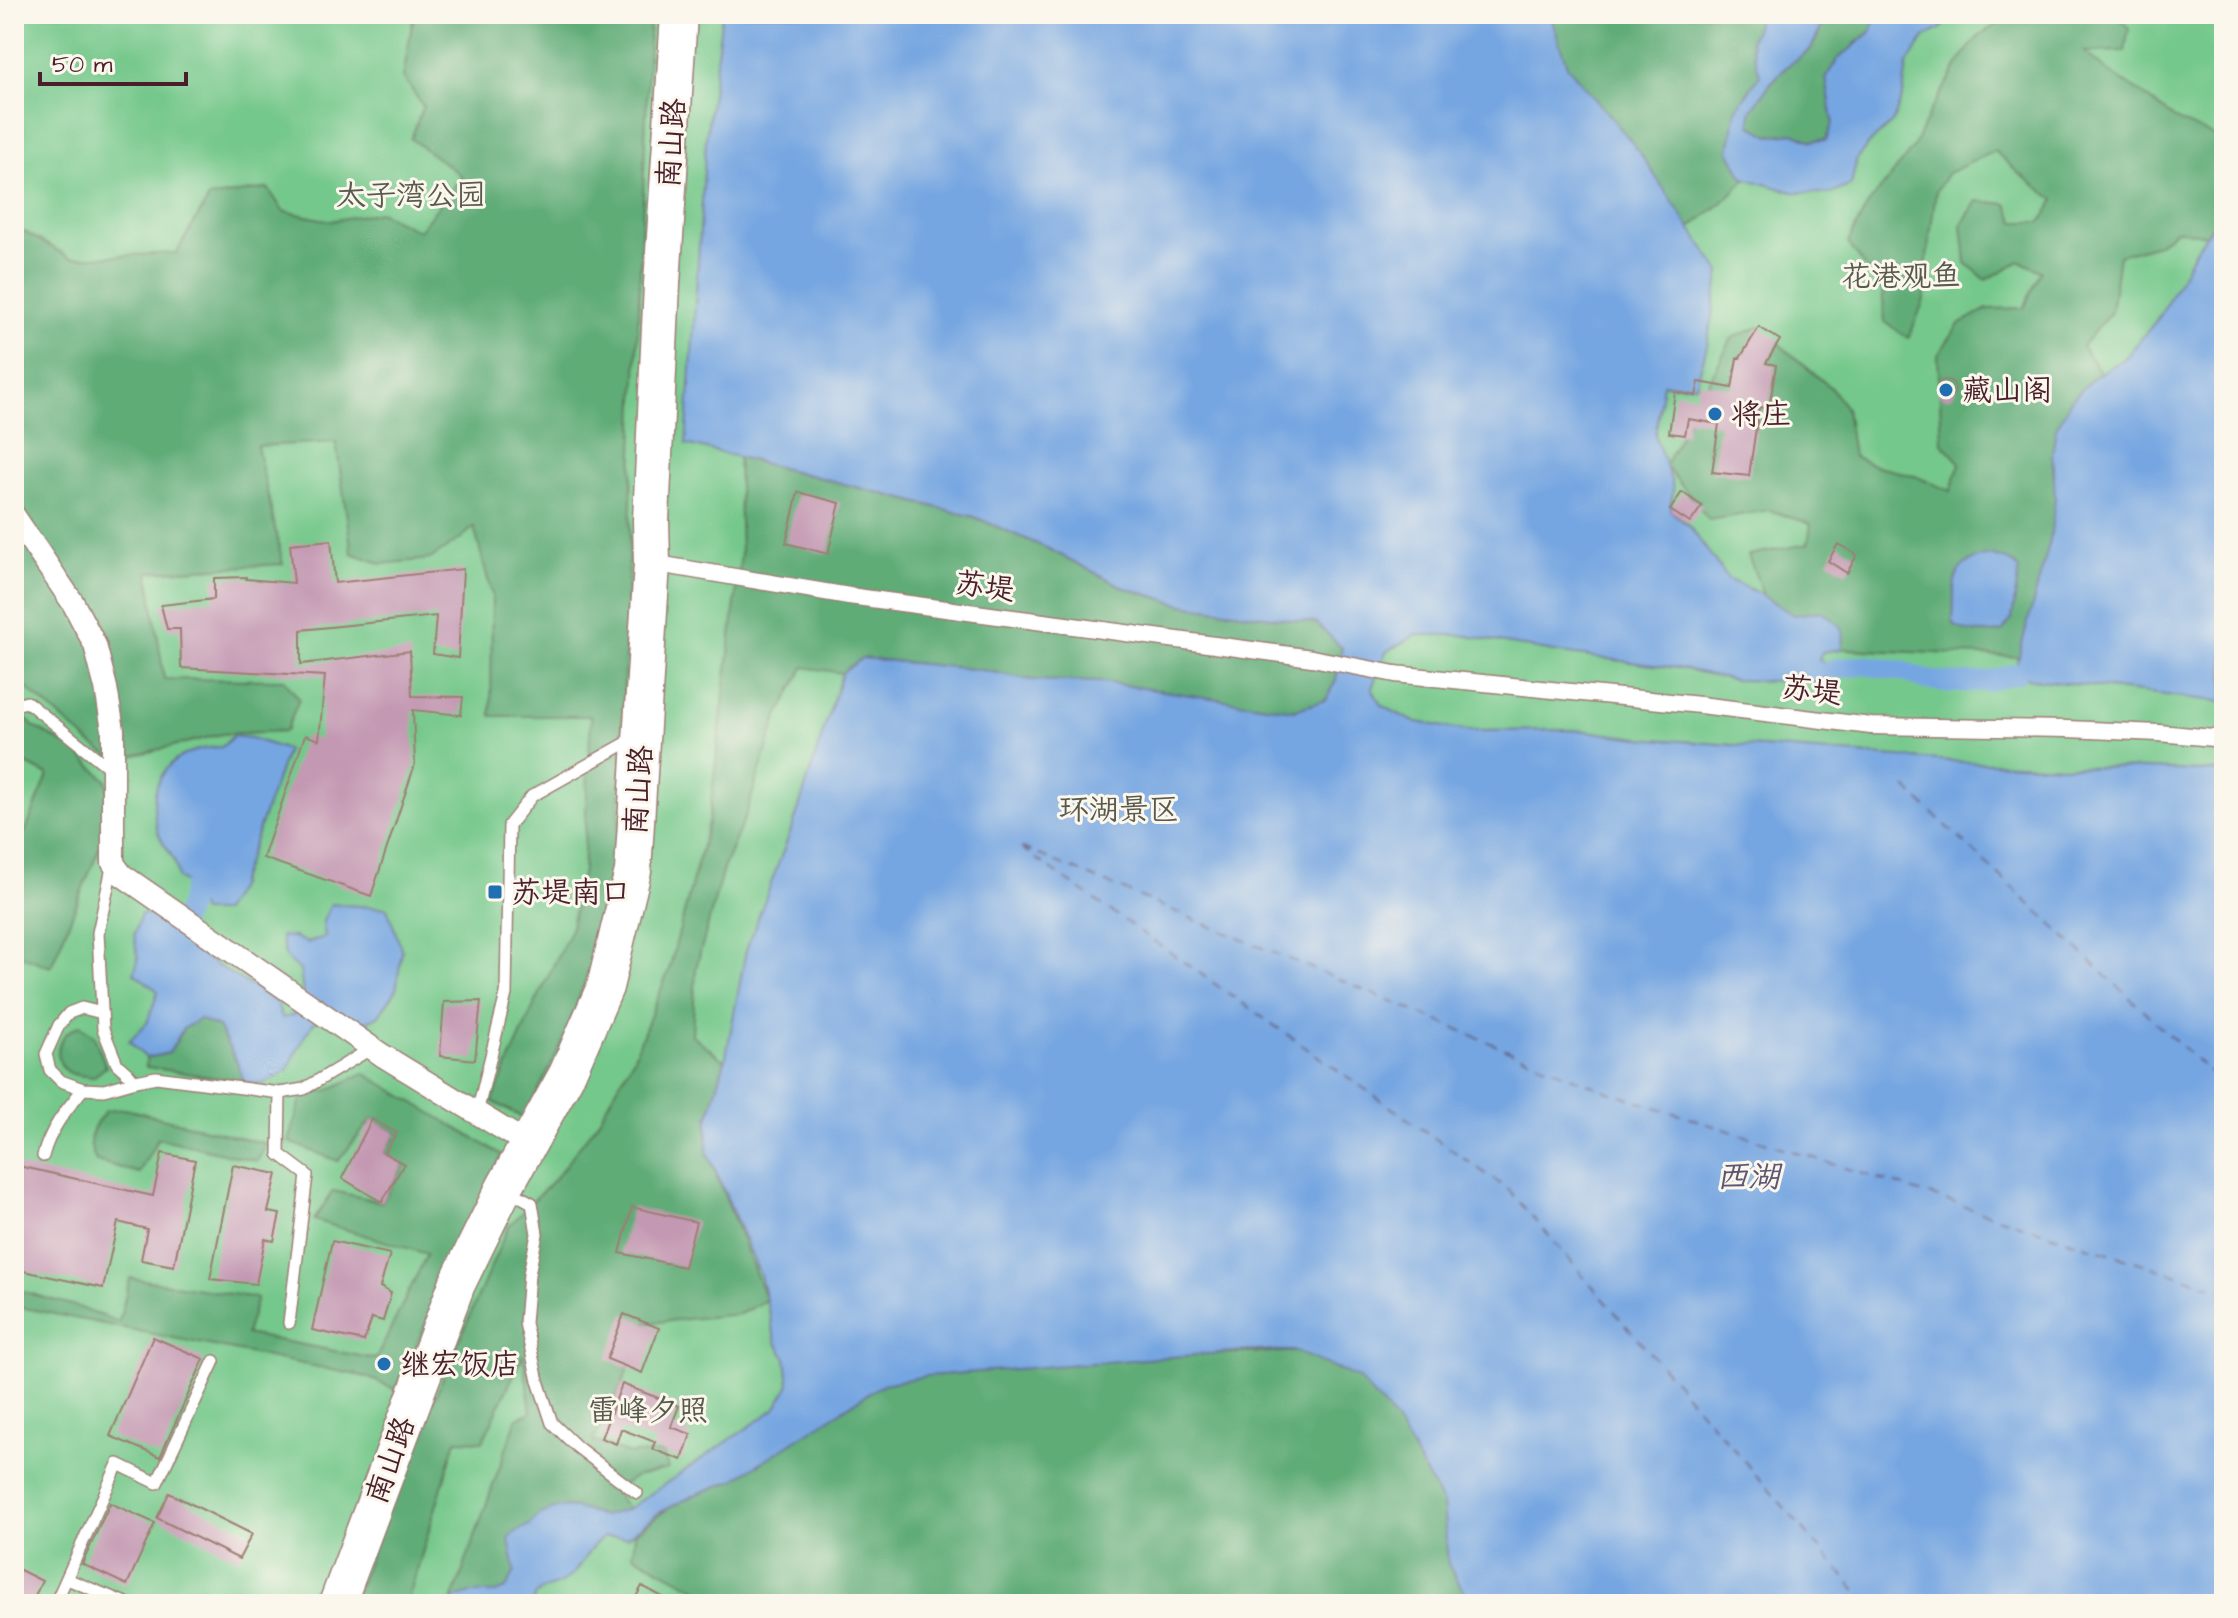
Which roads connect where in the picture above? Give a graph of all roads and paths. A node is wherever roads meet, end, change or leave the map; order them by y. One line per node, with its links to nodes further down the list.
1 (679, 14): 3 (main road, 南山路)
2 (14, 516): 7 (street)
3 (652, 563): 5 (street, 苏堤); 6 (main road, 南山路)
4 (14, 705): 7 (lane)
5 (2224, 739)
6 (642, 740): 14 (lane); 15 (main road, 南山路)
7 (113, 771): 8 (street)
8 (113, 863): 9 (lane); 10 (street)
9 (102, 1013): 11 (lane); 12 (lane)
10 (372, 1048): 13 (lane); 14 (street)
11 (136, 1081): 12 (lane); 13 (lane)
12 (83, 1089): 16 (lane)
13 (280, 1093): 18 (lane)
14 (477, 1113): 15 (street)
15 (528, 1144): 17 (main road, 南山路)
16 (43, 1156)
17 (504, 1188): 20 (lane); 24 (main road, 南山路)
18 (289, 1323)
19 (214, 1361): 21 (lane)
20 (637, 1493)
21 (67, 1579): 22 (lane); 23 (lane)
22 (55, 1604)
23 (128, 1604)
24 (337, 1604)

